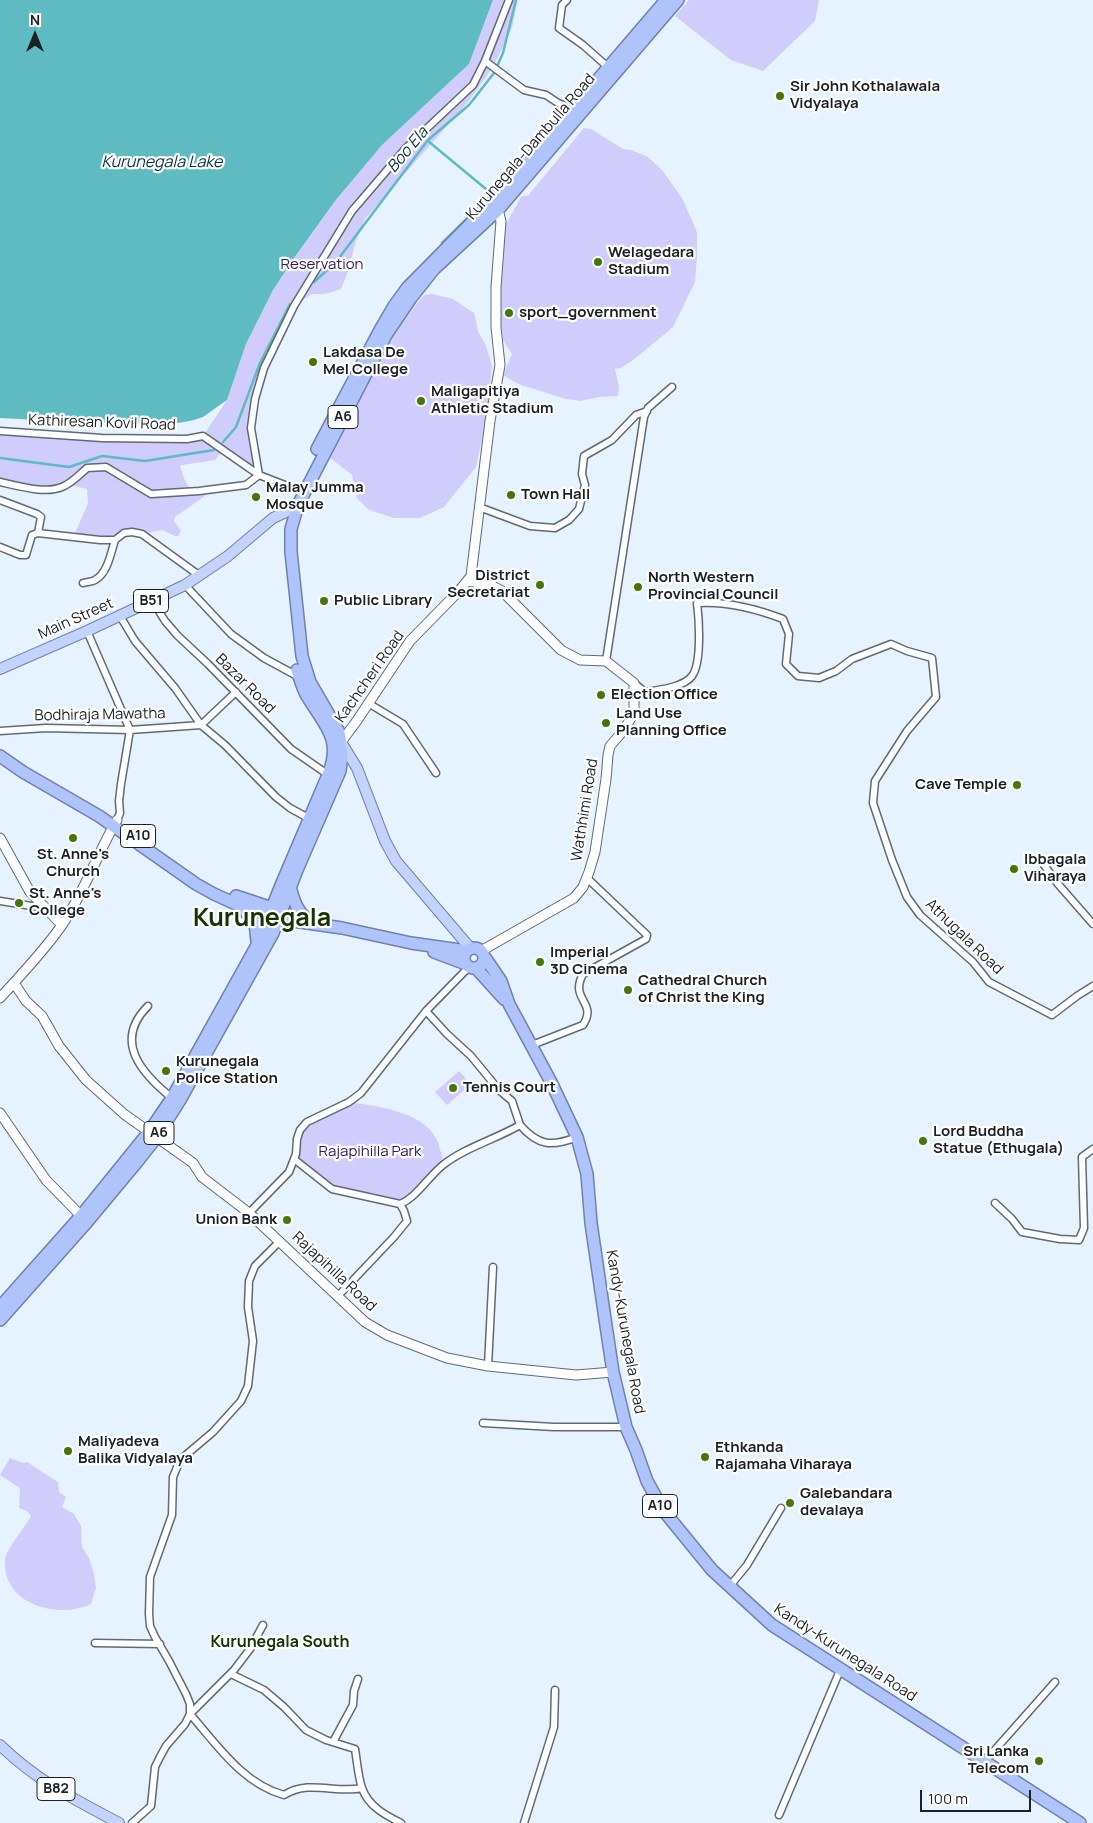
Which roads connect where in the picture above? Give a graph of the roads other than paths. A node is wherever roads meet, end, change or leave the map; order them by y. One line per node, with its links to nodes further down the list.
1 (509, 0): 5 (street)
2 (567, 0): 6 (street)
3 (666, 0): 6 (highway, Kurunegala-Dambulla Road / A6)
4 (678, 0): 6 (highway, Kurunegala-Dambulla Road / A6)
5 (485, 61): 7 (street); 12 (street)
6 (612, 70): 7 (highway, Kurunegala-Dambulla Road / A6)
7 (577, 112): 8 (highway, Kurunegala-Dambulla Road / A6)
8 (494, 207): 14 (highway, Kurunegala-Dambulla Road / A6); 16 (street)
9 (672, 387): 10 (street)
10 (647, 411): 16 (street); 28 (street)
11 (0, 431): 12 (street, Kathiresan Kovil Road)
12 (259, 475): 13 (street); 14 (street)
13 (0, 482)
14 (300, 491): 17 (highway, Kurunegala-Dambulla Road / A6); 37 (highway, Kurunegala-Dambulla Road / A6)
15 (0, 500): 18 (street)
16 (479, 507): 22 (street)
17 (288, 511): 21 (main road, Main Street / B51); 30 (highway, Kurunegala-Dambulla Road / A6)
18 (38, 532): 19 (street); 20 (street)
19 (114, 540): 21 (street); 23 (street)
20 (0, 547)
21 (200, 576): 24 (main road, Main Street / B51)
22 (468, 581): 28 (street); 33 (street, Kachcheri Road)
23 (83, 583)
24 (184, 584): 25 (main road, Main Street / B51); 30 (street)
25 (152, 600): 26 (main road, Main Street / B51); 32 (street, Bazar Road)
26 (120, 616): 27 (main road, Main Street / B51); 34 (street)
27 (87, 631): 29 (main road, Main Street / B51); 35 (street)
28 (606, 661): 31 (street)
29 (1, 666)
30 (300, 678): 41 (highway, Kurunegala-Dambulla Road / A6)
31 (634, 683): 46 (street, Wathhimi Road); 60 (street, Athugala Road)
32 (236, 692): 34 (street); 41 (street, Bazar Road)
33 (368, 703): 37 (street, Kachcheri Road); 40 (street)
34 (200, 725): 35 (street, Bodhiraja Mawatha); 42 (street)
35 (130, 730): 36 (street, Bodhiraja Mawatha); 43 (street)
36 (0, 731)
37 (341, 742): 41 (highway, Kurunegala-Dambulla Road / A6); 57 (main road)
38 (0, 748): 43 (highway, A10)
39 (0, 756): 43 (highway, A10)
40 (436, 773)
41 (332, 778): 42 (highway, Kurunegala-Dambulla Road / A6)
42 (314, 821): 47 (highway, Kurunegala-Dambulla Road / A6)
43 (115, 823): 49 (highway, A10); 54 (street)
44 (0, 838): 50 (street)
45 (1044, 864): 53 (street)
46 (587, 878): 57 (street, Wathhimi Road); 65 (street)
47 (286, 885): 49 (highway); 51 (highway, Kurunegala-Dambulla Road / A6); 52 (highway)
48 (0, 901): 50 (street)
49 (239, 901): 51 (highway, A10); 56 (highway)
50 (44, 908): 54 (street)
51 (275, 914): 52 (highway, Kandy-Kurunegala Road / A10); 56 (highway, A6)
52 (313, 924): 55 (highway, Kandy-Kurunegala Road / A10); 56 (highway)
53 (1093, 924)
54 (62, 925): 59 (street)
55 (411, 943): 57 (highway, Kandy-Kurunegala Road / A10); 58 (highway, Kandy-Kurunegala Road / A10)
56 (260, 949): 66 (highway, A6); 69 (highway, A6)
57 (476, 952): 58 (highway); 58 (highway); 62 (highway, Kandy-Kurunegala Road / A10)
58 (470, 966): 62 (highway, Kandy-Kurunegala Road / A10); 64 (street)
59 (14, 983): 61 (street); 69 (street, Rajapihilla Road)
60 (1093, 986)
61 (0, 998)
62 (509, 1004): 65 (highway, Kandy-Kurunegala Road / A10)
63 (148, 1006): 66 (street)
64 (426, 1011): 68 (street); 72 (street)
65 (532, 1045): 70 (highway, Kandy-Kurunegala Road / A10)
66 (172, 1098): 69 (highway, A6)
67 (0, 1113): 76 (street)
68 (520, 1126): 70 (street); 74 (street)
69 (152, 1135): 75 (street, Rajapihilla Road); 76 (highway, A6)
70 (576, 1137): 83 (highway, Kandy-Kurunegala Road / A10)
71 (1093, 1149): 73 (street)
72 (294, 1159): 74 (street); 75 (street)
73 (995, 1203)
74 (400, 1204): 79 (street)
75 (249, 1213): 77 (street, Rajapihilla Road)
76 (84, 1219): 80 (highway, A6); 81 (highway, A6)
77 (280, 1241): 79 (street, Rajapihilla Road); 90 (street)
78 (493, 1267): 82 (street)
79 (337, 1297): 82 (street, Rajapihilla Road)
80 (1, 1305)
81 (0, 1320)
82 (488, 1366): 83 (street, Rajapihilla Road)
83 (613, 1372): 85 (highway, Kandy-Kurunegala Road / A10)
84 (483, 1423): 85 (street)
85 (626, 1427): 87 (highway, Kandy-Kurunegala Road / A10)
86 (781, 1508): 87 (street)
87 (729, 1587): 91 (highway, Kandy-Kurunegala Road / A10)
88 (263, 1625): 92 (street)
89 (95, 1643): 90 (street)
90 (160, 1644): 96 (street)
91 (841, 1668): 99 (highway, Kandy-Kurunegala Road / A10); 101 (street)
92 (231, 1674): 96 (street); 97 (street)
93 (358, 1679): 97 (street)
94 (1055, 1682): 99 (street)
95 (555, 1690): 105 (street)
96 (190, 1714): 100 (street); 103 (street)
97 (333, 1742): 100 (street)
98 (0, 1745): 102 (main road, B82)
99 (985, 1761): 106 (highway, Kandy-Kurunegala Road / A10)
100 (362, 1788): 104 (street)
101 (779, 1815)
102 (119, 1823)
103 (132, 1823)
104 (401, 1823)
105 (524, 1823)
106 (1080, 1823)

